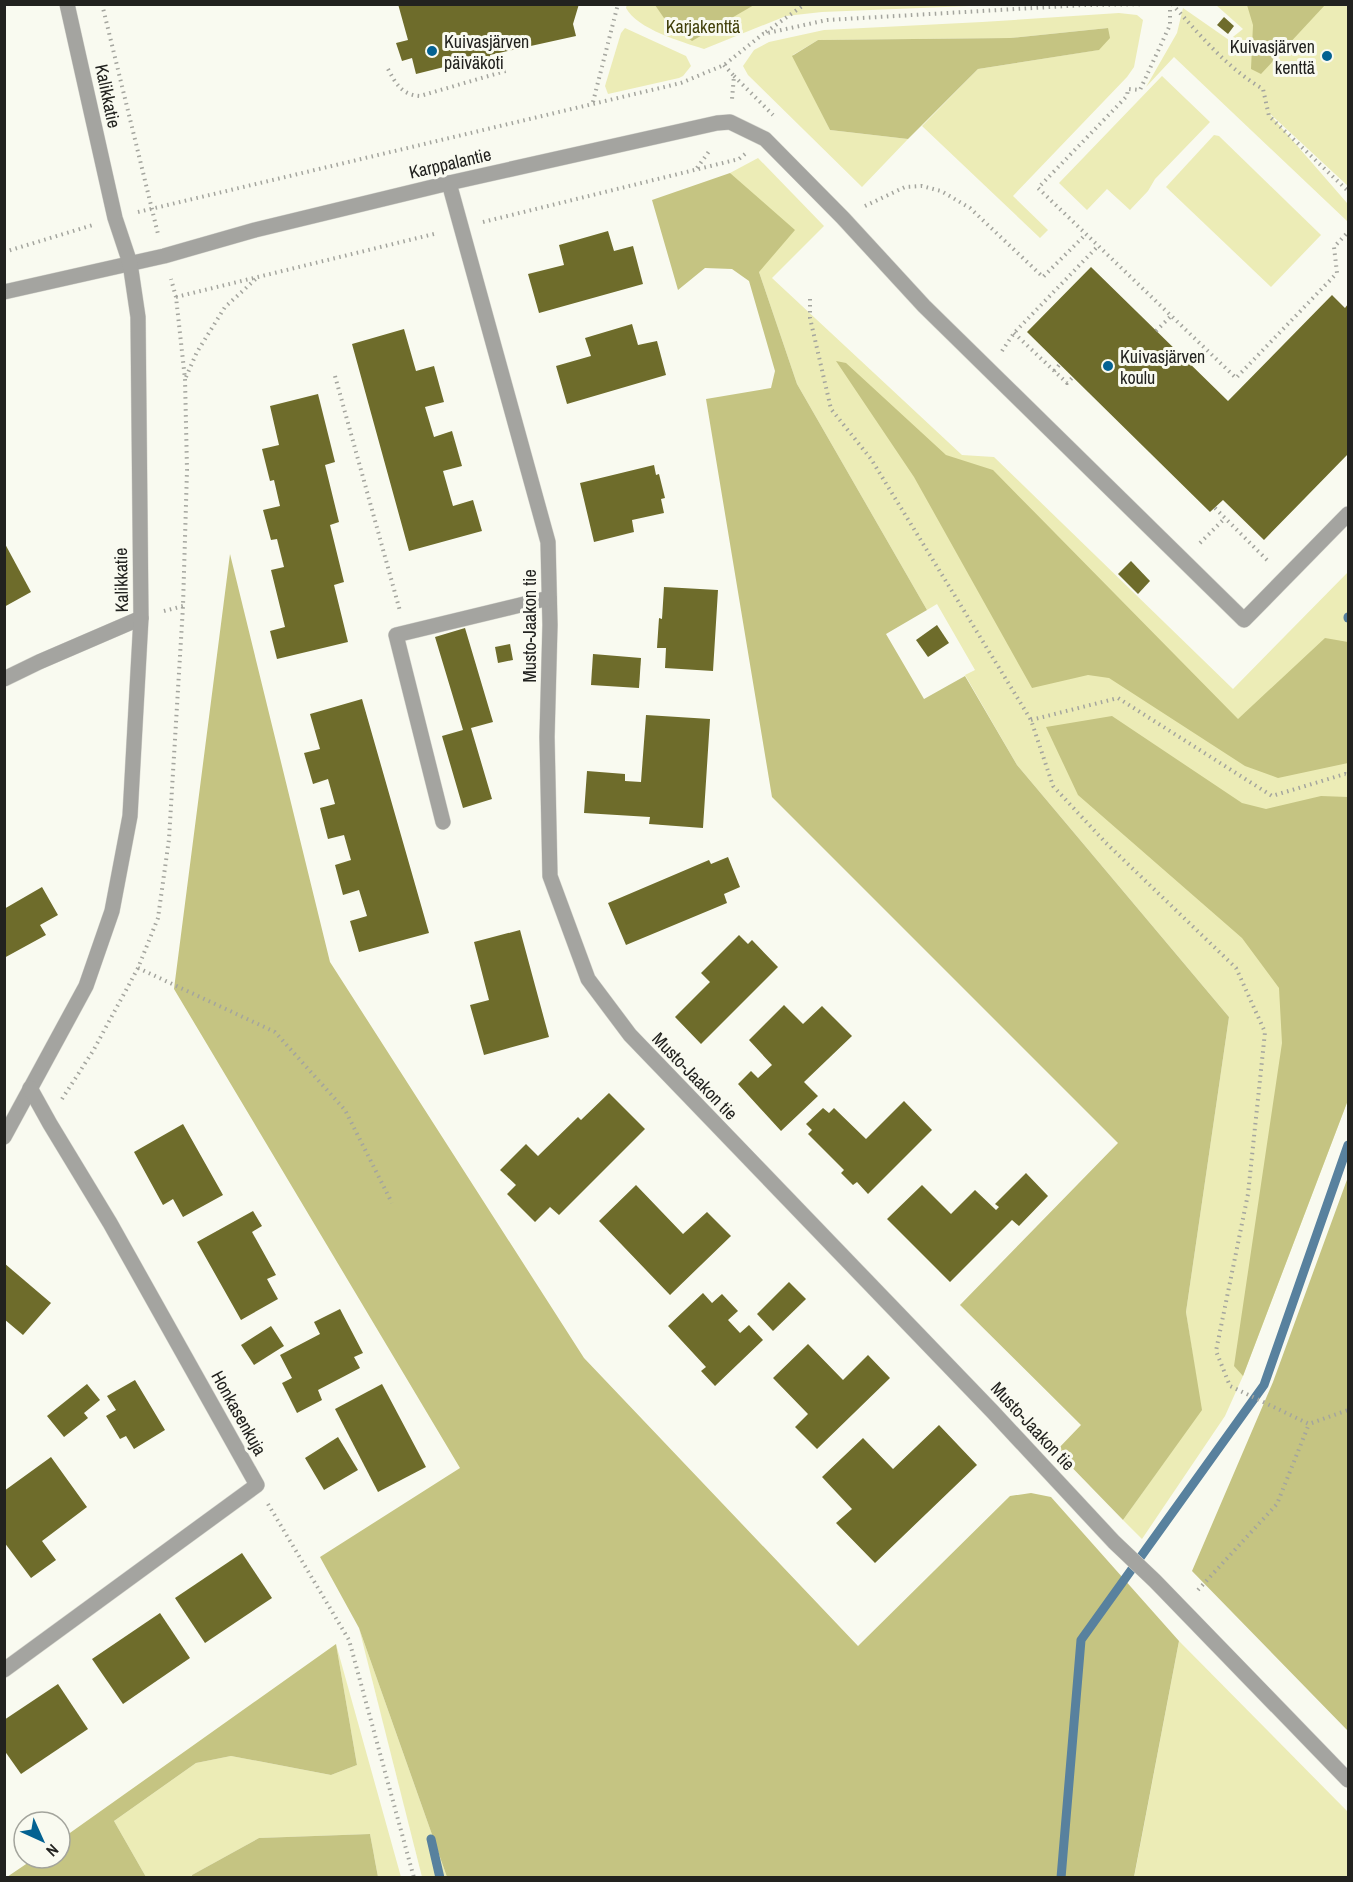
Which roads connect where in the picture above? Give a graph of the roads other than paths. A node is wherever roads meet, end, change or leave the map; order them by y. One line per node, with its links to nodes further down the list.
1 (67, 4): 3 (street, Kalikkatie)
2 (449, 183): 3 (street, Karppalantie); 5 (street, Karppalantie); 6 (street, Musto-Jaakon tie)
3 (130, 263): 4 (street, Karppalantie); 7 (street, Kalikkatie)
4 (4, 292)
5 (1348, 514)
6 (549, 598): 9 (street); 13 (street, Musto-Jaakon tie)
7 (141, 618): 8 (street); 10 (street, Kalikkatie)
8 (4, 679)
9 (444, 822)
10 (30, 1088): 11 (street, Kalikkatie); 12 (street, Honkasenkuja)
11 (4, 1137)
12 (4, 1670)
13 (1348, 1780)

